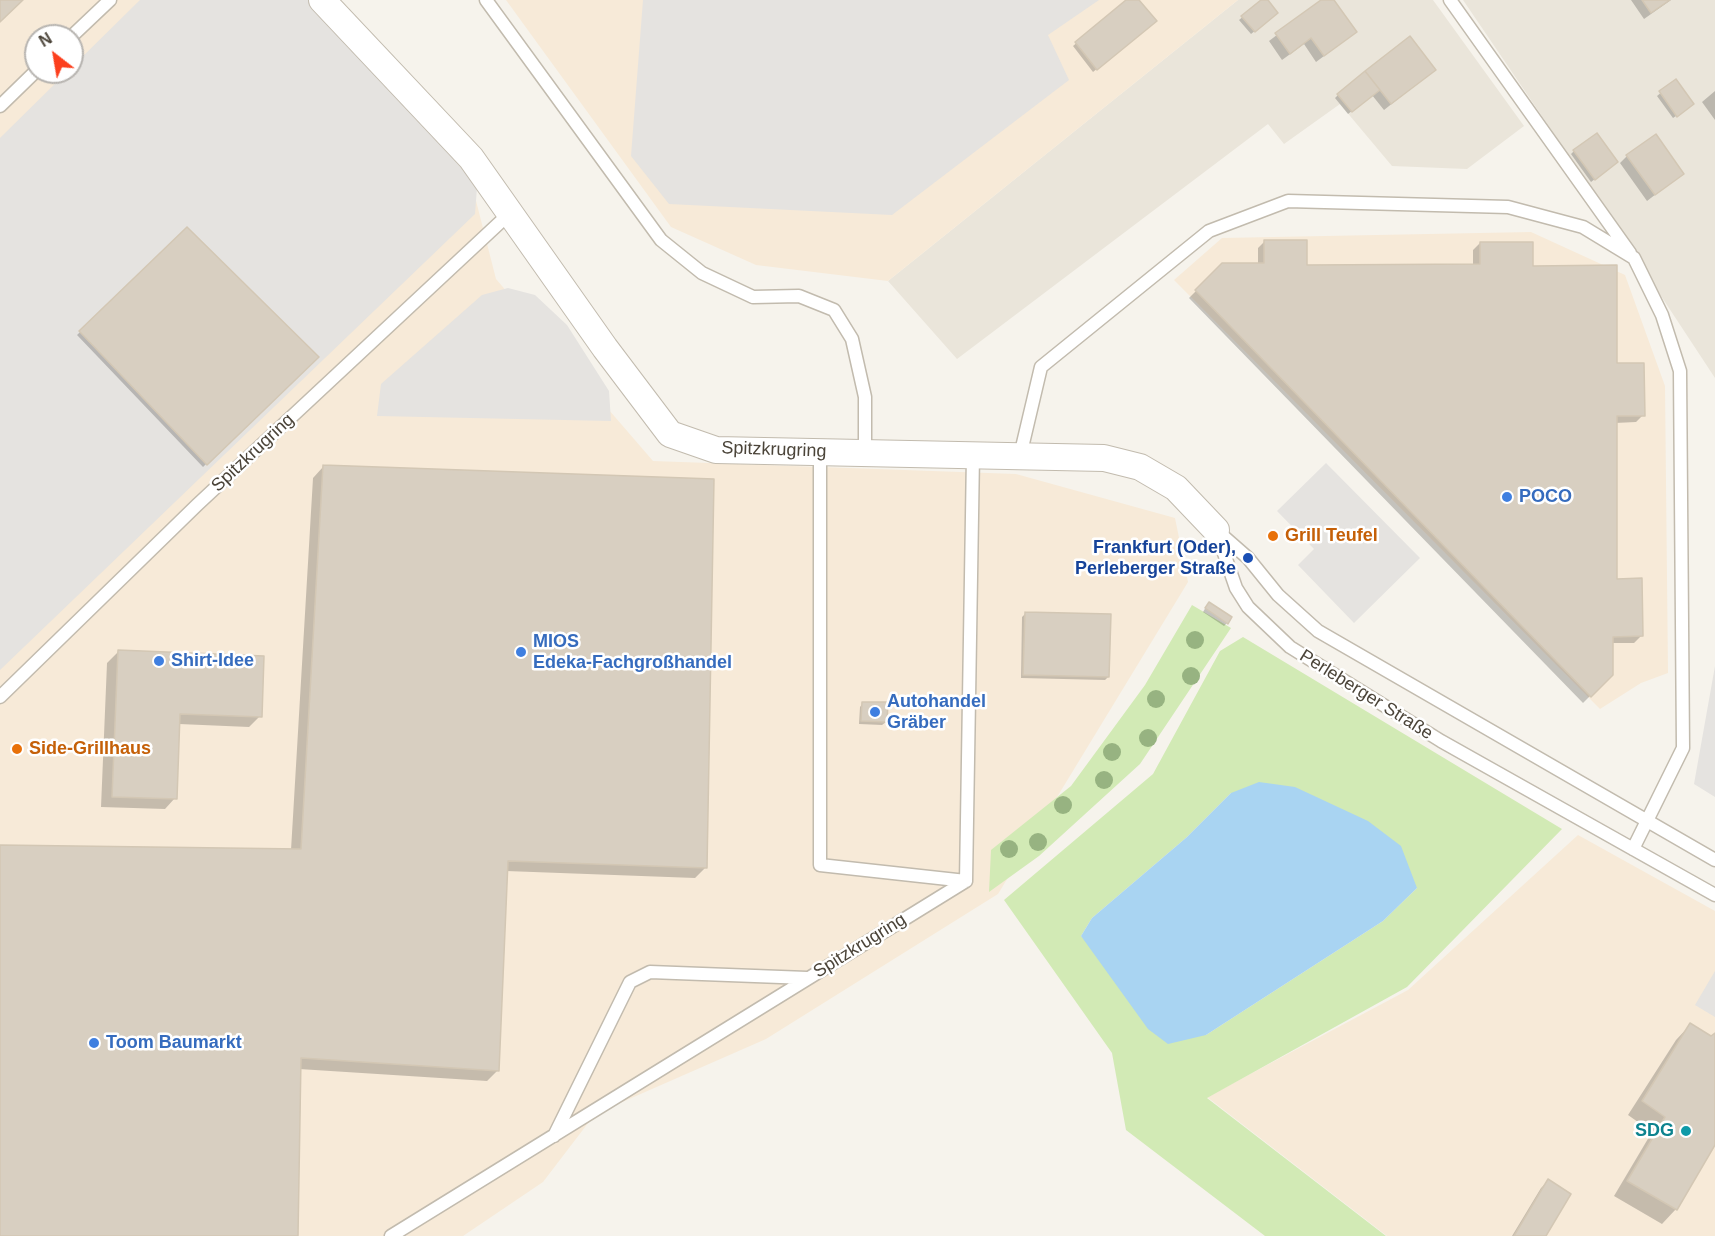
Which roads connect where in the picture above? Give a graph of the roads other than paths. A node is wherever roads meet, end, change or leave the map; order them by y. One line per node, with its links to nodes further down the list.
1 (110, 0): 5 (lane)
2 (322, 0): 8 (street, Spitzkrugring)
3 (486, 0): 11 (lane)
4 (1450, 0): 9 (lane)
5 (84, 25)
6 (24, 83): 7 (lane)
7 (0, 106)
8 (510, 213): 10 (street, Spitzkrugring); 15 (lane, Spitzkrugring)
9 (1634, 258): 13 (lane); 16 (lane)
10 (820, 452): 11 (street, Spitzkrugring); 19 (lane)
11 (865, 452): 12 (street, Spitzkrugring)
12 (973, 455): 13 (street, Spitzkrugring); 19 (lane)
13 (1020, 456): 14 (street, Spitzkrugring)
14 (1216, 530): 16 (lane, Perleberger Straße); 17 (lane, Perleberger Straße)
15 (0, 697)
16 (1647, 822): 17 (lane); 18 (lane, Perleberger Straße)
17 (1633, 849): 20 (lane, Perleberger Straße)
18 (1715, 860)
19 (966, 881): 21 (lane, Spitzkrugring)
20 (1715, 895)
21 (808, 978): 22 (lane, Spitzkrugring); 22 (lane)
22 (554, 1136): 23 (lane, Spitzkrugring)
23 (391, 1236)

